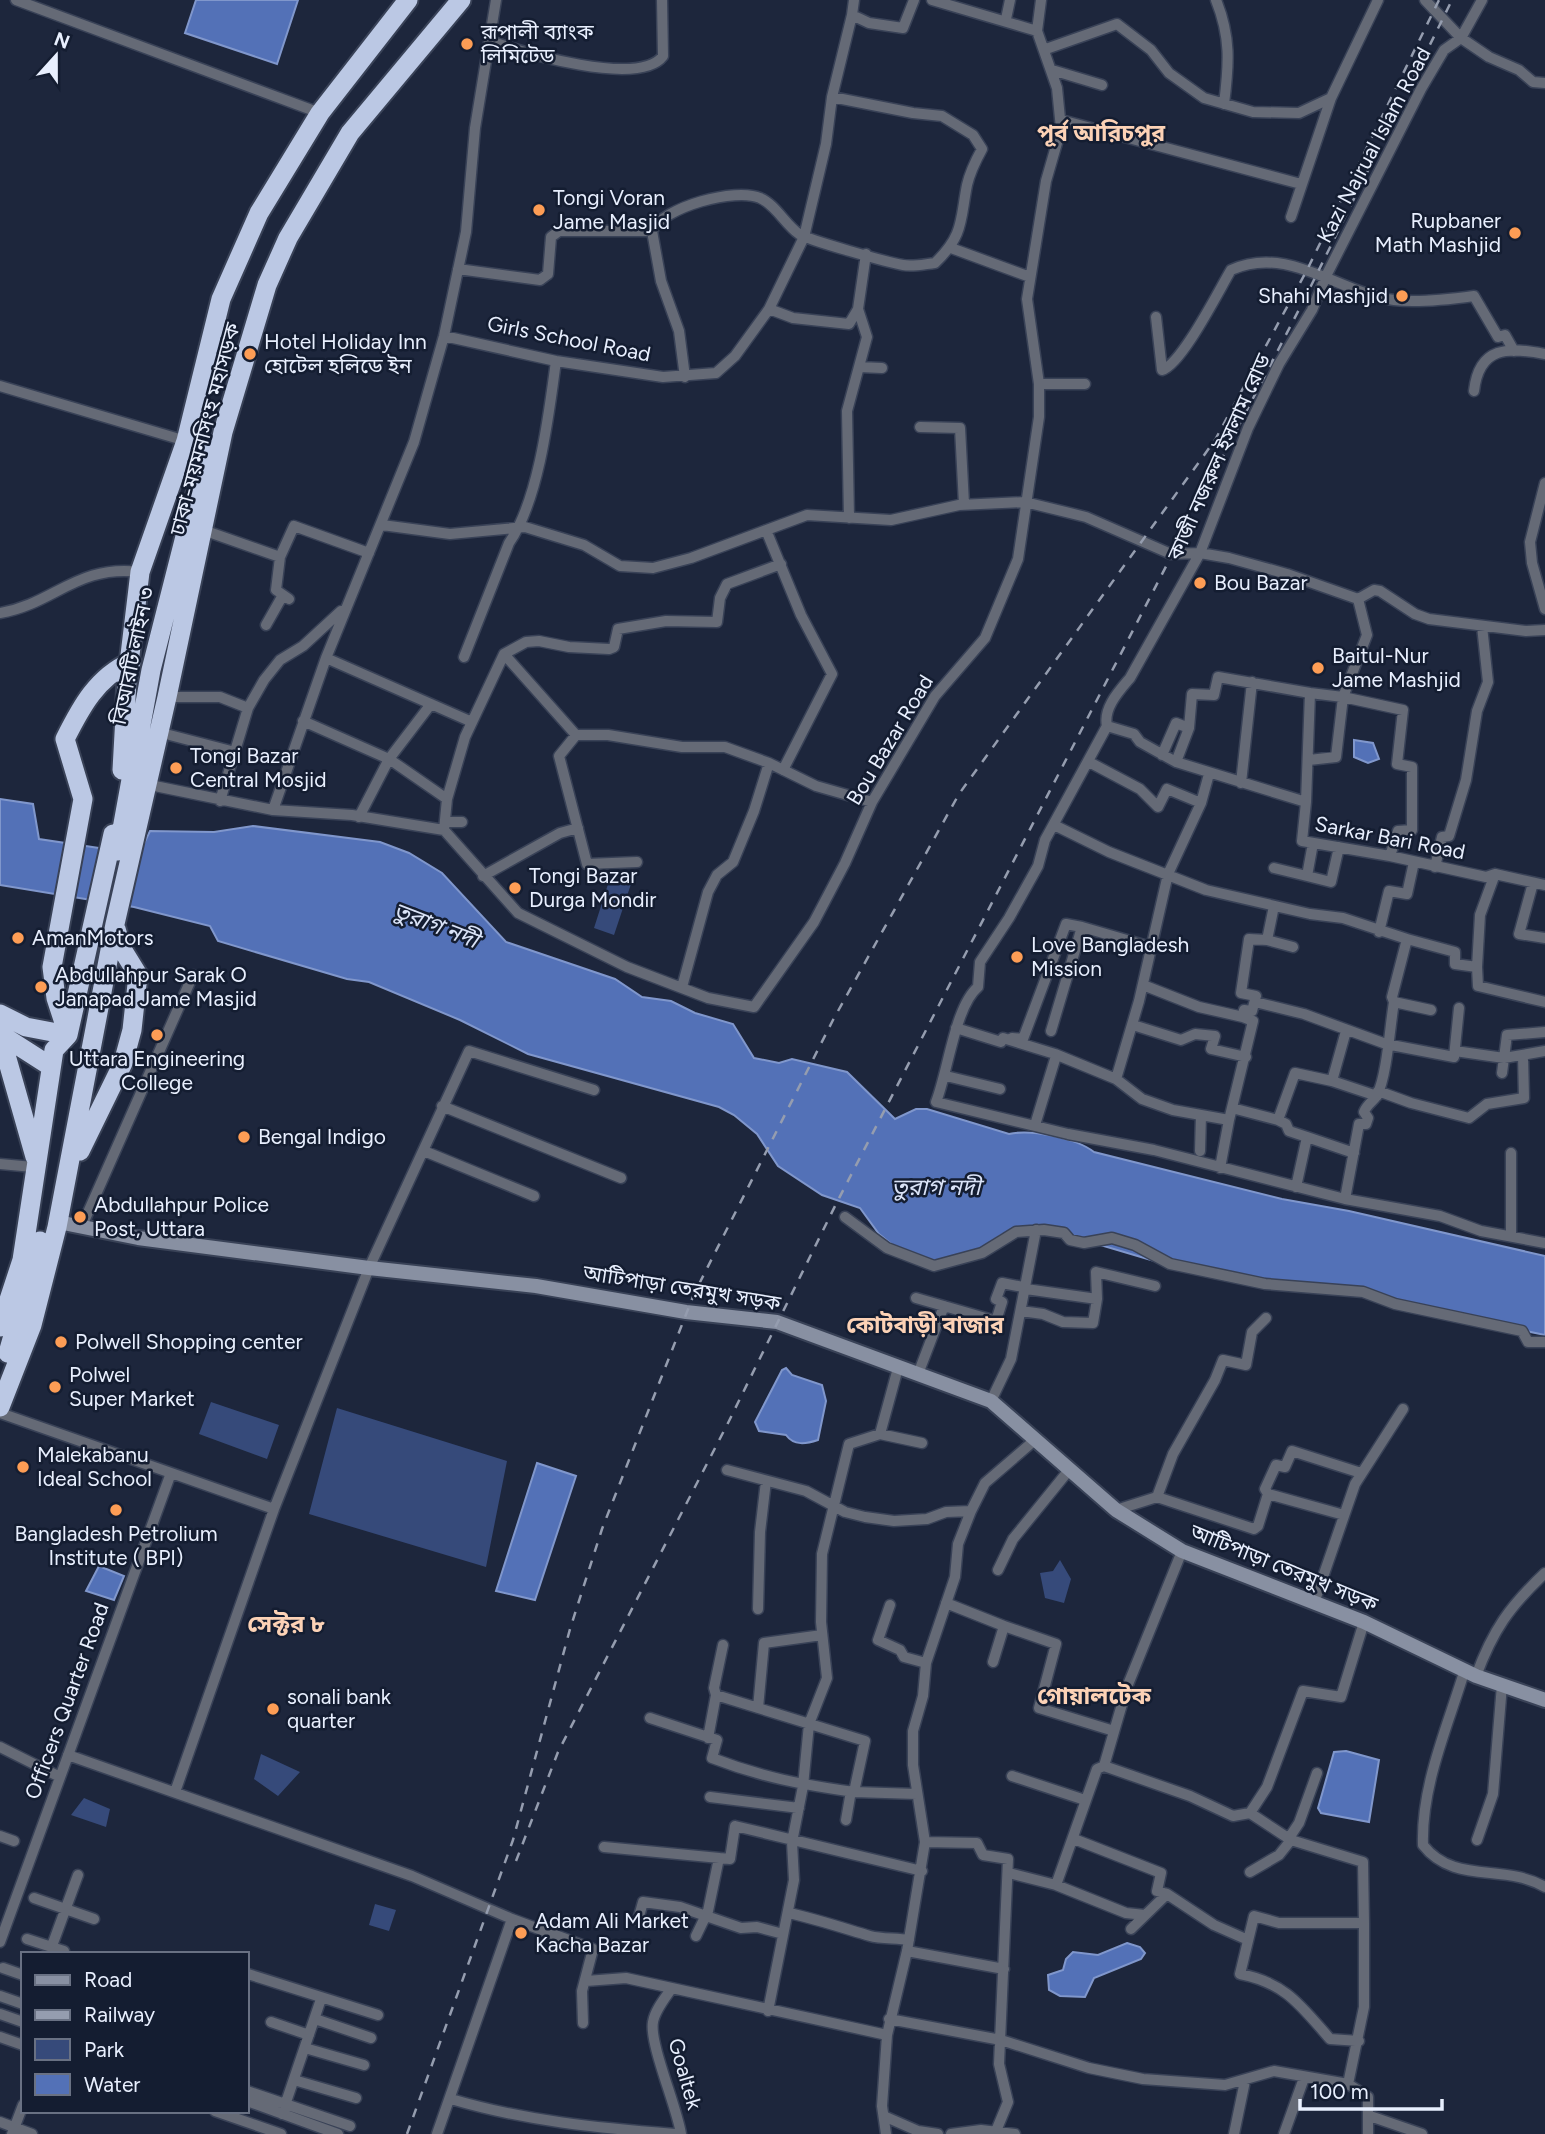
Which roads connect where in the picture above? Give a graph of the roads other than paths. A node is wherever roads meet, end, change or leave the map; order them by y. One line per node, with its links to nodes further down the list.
1 (16, 0): 28 (street)
2 (408, 0): 28 (highway, ঢাকা-ময়মনসিংহ মহাসড়ক)
3 (444, 0): 127 (highway, বিআরটি লাইন ৩)
4 (461, 0): 61 (highway, ঢাকা-ময়মনসিংহ মহাসড়ক)
5 (496, 0): 20 (street)
6 (662, 0): 20 (street)
7 (854, 0): 16 (street, Girls School Road)
8 (914, 0): 16 (street)
9 (932, 0): 17 (street)
10 (1010, 0): 17 (street)
11 (1041, 0): 18 (street)
12 (1216, 0): 27 (street)
13 (1378, 0): 26 (street)
14 (1425, 0): 19 (street)
15 (1482, 0): 19 (street, Kazi Najrual Islam Road)
16 (852, 15): 25 (street, Girls School Road)
17 (1006, 19): 18 (street)
18 (1037, 31): 21 (street, Bou Bazar Road)
19 (1461, 38): 23 (street); 37 (street, Kazi Najrual Islam Road)
20 (490, 41): 36 (street)
21 (1045, 49): 22 (street, Bou Bazar Road); 27 (street)
22 (1052, 70): 24 (street); 29 (street, Bou Bazar Road)
23 (1545, 83)
24 (1102, 85)
25 (832, 97): 33 (street, Girls School Road); 34 (street)
26 (1331, 97): 27 (street); 30 (street)
27 (1224, 104)
28 (320, 113): 54 (highway, ঢাকা-ময়মনসিংহ মহাসড়ক)
29 (1061, 120): 30 (street); 38 (street, Bou Bazar Road)
30 (1301, 184): 31 (street)
31 (1291, 217)
32 (652, 231): 33 (street); 36 (street); 48 (street)
33 (804, 237): 35 (street); 39 (street, Girls School Road)
34 (951, 248): 35 (street); 38 (street)
35 (866, 254): 40 (street)
36 (458, 269): 42 (street)
37 (1326, 275): 41 (street); 43 (street); 64 (street, কাজী নজরুল ইসলাম রোড)
38 (1031, 277): 49 (street, Bou Bazar Road)
39 (769, 309): 40 (street); 48 (street, Girls School Road)
40 (858, 309): 46 (street)
41 (1156, 317)
42 (444, 336): 45 (street, Girls School Road); 59 (street)
43 (1514, 351): 44 (street); 52 (street)
44 (1545, 354)
45 (556, 361): 48 (street, Girls School Road); 60 (street)
46 (859, 366): 47 (street); 58 (street)
47 (882, 368)
48 (685, 377)
49 (1039, 384): 50 (street); 56 (street, Bou Bazar Road)
50 (1085, 384)
51 (0, 386): 54 (street)
52 (1474, 391)
53 (920, 427): 57 (street)
54 (186, 441): 67 (highway, ঢাকা-ময়মনসিংহ মহাসড়ক)
55 (1545, 482): 70 (street)
56 (1025, 502): 57 (street); 64 (street); 104 (street, Bou Bazar Road)
57 (964, 505): 58 (street)
58 (849, 518): 62 (street)
59 (383, 525): 60 (street); 63 (street)
60 (520, 527): 62 (street); 76 (street)
61 (203, 530): 65 (street); 81 (highway, ঢাকা-ময়মনসিংহ মহাসড়ক)
62 (766, 530): 66 (street)
63 (369, 553): 65 (street); 69 (street)
64 (1200, 553): 68 (street); 87 (street, কাজী নজরুল ইসলাম রোড)
65 (280, 556): 72 (street)
66 (781, 564): 75 (street); 98 (street)
67 (140, 572): 71 (street); 78 (highway, ঢাকা-ময়মনসিংহ মহাসড়ক)
68 (1358, 598): 73 (street); 82 (street)
69 (345, 608): 77 (street); 84 (street)
70 (1545, 609)
71 (0, 613)
72 (266, 625)
73 (1482, 626): 74 (street); 118 (street)
74 (1545, 630)
75 (504, 654): 86 (street); 90 (street)
76 (464, 657)
77 (326, 658): 83 (street); 85 (street)
78 (131, 662): 127 (highway, ঢাকা-ময়মনসিংহ মহাসড়ক); 153 (highway)
79 (1252, 682): 80 (street); 88 (street); 100 (street)
80 (1310, 693): 82 (street); 94 (street)
81 (167, 697): 84 (street); 89 (highway, ঢাকা-ময়মনসিংহ মহাসড়ক)
82 (1343, 697): 94 (street); 115 (street)
83 (431, 704): 86 (street); 93 (street)
84 (248, 708): 91 (street)
85 (303, 721): 93 (street); 107 (street)
86 (472, 722): 102 (street)
87 (1107, 726): 92 (street, Sarkar Bari Road); 95 (street)
88 (1189, 728): 92 (street); 96 (street)
89 (158, 732): 91 (street); 101 (highway, ঢাকা-ময়মনসিংহ মহাসড়ক)
90 (576, 735): 97 (street); 112 (street)
91 (235, 752): 103 (street)
92 (1162, 755): 96 (street, Sarkar Bari Road)
93 (390, 759): 102 (street); 108 (street)
94 (1309, 760): 105 (street)
95 (1089, 762): 106 (street); 110 (street)
96 (1176, 762): 99 (street, Sarkar Bari Road)
97 (769, 763): 98 (street); 138 (street)
98 (783, 770): 104 (street)
99 (1209, 774): 100 (street, Sarkar Bari Road); 106 (street)
100 (1241, 783): 105 (street, Sarkar Bari Road)
101 (144, 792): 103 (street); 127 (highway, ঢাকা-ময়মনসিংহ মহাসড়ক)
102 (447, 799): 111 (street)
103 (220, 801): 107 (street)
104 (872, 802): 138 (street, Bou Bazar Road)
105 (1306, 802): 113 (street, Sarkar Bari Road)
106 (1201, 803): 120 (street)
107 (274, 810): 108 (street)
108 (359, 817): 111 (street)
109 (462, 822): 111 (street)
110 (1054, 825): 120 (street); 148 (street)
111 (444, 826): 122 (street)
112 (578, 828): 116 (street); 122 (street)
113 (1313, 843): 114 (street, Sarkar Bari Road); 123 (street)
114 (1339, 847): 115 (street, Sarkar Bari Road); 123 (street)
115 (1390, 856): 117 (street, Sarkar Bari Road)
116 (637, 862)
117 (1414, 862): 118 (street, Sarkar Bari Road); 129 (street)
118 (1435, 867): 121 (street, Sarkar Bari Road)
119 (1275, 868): 123 (street)
120 (1168, 874): 126 (street); 134 (street)
121 (1495, 874): 124 (street, Sarkar Bari Road); 135 (street)
122 (483, 876): 138 (street)
123 (1307, 876)
124 (1533, 883): 125 (street, Sarkar Bari Road); 130 (street)
125 (1545, 885)
126 (1274, 905): 129 (street); 132 (street)
127 (105, 919): 153 (highway); 185 (highway); 185 (highway); 207 (highway, বিআরটি লাইন ৩)
128 (1082, 927): 134 (street); 149 (street); 154 (street)
129 (1379, 932): 131 (street)
130 (1545, 938)
131 (1407, 939): 135 (street); 140 (street)
132 (1267, 940): 133 (street); 139 (street)
133 (1293, 947)
134 (1149, 950): 137 (street)
135 (1477, 967): 141 (street)
136 (193, 975): 191 (street)
137 (1143, 985): 145 (street); 146 (street)
138 (682, 987)
139 (1255, 1002): 145 (street); 150 (street)
140 (1394, 1002): 143 (street); 155 (street)
141 (1545, 1002)
142 (1459, 1008): 156 (street)
143 (1431, 1010)
144 (0, 1015): 153 (highway); 161 (highway)
145 (1243, 1017): 159 (street)
146 (1133, 1025): 159 (street); 165 (street)
147 (1545, 1025): 151 (street)
148 (956, 1028): 154 (street); 164 (street)
149 (1051, 1031)
150 (1346, 1031): 155 (street); 166 (street)
151 (1545, 1032): 162 (street)
152 (0, 1034): 161 (highway); 181 (highway)
153 (68, 1035): 161 (highway)
154 (1003, 1038): 158 (street)
155 (1386, 1044): 156 (street); 169 (street)
156 (1455, 1051): 162 (street)
157 (1545, 1051): 160 (street)
158 (1056, 1056): 165 (street); 175 (street)
159 (1246, 1056): 171 (street)
160 (1523, 1056): 162 (street); 169 (street)
161 (52, 1058): 181 (highway)
162 (1504, 1058): 163 (street)
163 (1502, 1073)
164 (946, 1076): 168 (street); 175 (street)
165 (1116, 1079): 172 (street)
166 (1332, 1080): 169 (street); 174 (street)
167 (594, 1090): 170 (street)
168 (1000, 1090)
169 (1377, 1094): 179 (street)
170 (442, 1106): 177 (street); 184 (street)
171 (1232, 1108): 173 (street); 174 (street)
172 (1200, 1115): 173 (street); 178 (street)
173 (1228, 1120): 183 (street)
174 (1278, 1121): 176 (street)
175 (1035, 1125): 183 (street)
176 (1307, 1136): 179 (street); 186 (street)
177 (424, 1151): 187 (street); 195 (street)
178 (1200, 1151)
179 (1354, 1153): 188 (street)
180 (1511, 1153): 193 (street)
181 (34, 1162): 182 (street); 203 (highway)
182 (0, 1164)
183 (1220, 1168): 186 (street)
184 (621, 1178)
185 (66, 1181): 190 (highway)
186 (1296, 1186): 188 (street)
187 (534, 1196)
188 (1345, 1199): 193 (street)
189 (845, 1217): 192 (street)
190 (58, 1222): 191 (main road, আটিপাড়া তেরমুখ সড়ক); 209 (highway)
191 (82, 1227): 195 (main road, আটিপাড়া তেরমুখ সড়ক)
192 (1036, 1230): 197 (street); 204 (street)
193 (1511, 1236): 194 (street)
194 (1545, 1243)
195 (369, 1268): 205 (main road, আটিপাড়া তেরমুখ সড়ক); 223 (street)
196 (1155, 1286): 199 (street)
197 (1024, 1288): 199 (street); 200 (street); 201 (street)
198 (916, 1298): 200 (street)
199 (1097, 1299): 201 (street)
200 (944, 1306): 206 (street)
201 (1021, 1311): 208 (street)
202 (1266, 1318): 221 (street)
203 (0, 1327)
204 (1545, 1342)
205 (898, 1368): 206 (main road, আটিপাড়া তেরমুখ সড়ক); 212 (street)
206 (918, 1374): 208 (main road, আটিপাড়া তেরমুখ সড়ক)
207 (0, 1376)
208 (991, 1401): 213 (main road, আটিপাড়া তেরমুখ সড়ক)
209 (0, 1407)
210 (1403, 1409): 218 (street)
211 (0, 1413): 217 (street)
212 (880, 1434): 214 (street); 222 (street)
213 (1036, 1439): 216 (main road, আটিপাড়া তেরমুখ সড়ক); 225 (street)
214 (922, 1443)
215 (727, 1470): 219 (street)
216 (1069, 1470): 224 (main road, আটিপাড়া তেরমুখ সড়ক); 228 (street)
217 (171, 1473): 223 (street); 250 (street, Officers Quarter Road)
218 (1362, 1474): 220 (street); 226 (street)
219 (766, 1480): 222 (street); 233 (street)
220 (1269, 1494): 221 (street); 226 (street)
221 (1157, 1497): 224 (street)
222 (833, 1507): 225 (street); 236 (street)
223 (274, 1509): 257 (street)
224 (1116, 1510): 227 (main road, আটিপাড়া তেরমুখ সড়ক)
225 (971, 1511): 230 (street)
226 (1344, 1515): 231 (street)
227 (1182, 1552): 231 (main road, আটিপাড়া তেরমুখ সড়ক); 247 (street)
228 (998, 1570)
229 (1545, 1573): 240 (street)
230 (946, 1603): 235 (street); 239 (street)
231 (1314, 1603): 234 (main road, আটিপাড়া তেরমুখ সড়ক)
232 (891, 1605): 239 (street)
233 (758, 1609)
234 (1364, 1622): 240 (main road, আটিপাড়া তেরমুখ সড়ক); 262 (street)
235 (1004, 1626): 238 (street); 247 (street)
236 (822, 1635): 244 (street); 246 (street)
237 (723, 1645): 242 (street)
238 (993, 1662)
239 (926, 1663): 258 (street)
240 (1471, 1673): 241 (main road, আটিপাড়া তেরমুখ সড়ক); 278 (street)
241 (1502, 1685): 243 (main road, আটিপাড়া তেরমুখ সড়ক); 267 (street)
242 (716, 1695): 244 (street); 248 (street)
243 (1545, 1700)
244 (758, 1708): 246 (street)
245 (650, 1718): 248 (street)
246 (809, 1724): 255 (street); 256 (street)
247 (1114, 1731): 251 (street)
248 (708, 1738): 255 (street)
249 (0, 1746): 254 (street)
250 (68, 1755): 254 (street, Officers Quarter Road); 257 (street)
251 (1104, 1766): 260 (street); 262 (street)
252 (1317, 1773): 266 (street)
253 (1012, 1776): 260 (street)
254 (60, 1777): 294 (street, Officers Quarter Road)
255 (803, 1786): 256 (street); 261 (street)
256 (852, 1791): 258 (street); 263 (street)
257 (175, 1792): 286 (street)
258 (917, 1794): 270 (street)
259 (710, 1797): 261 (street)
260 (1085, 1800): 265 (street)
261 (799, 1808): 269 (street)
262 (1250, 1813): 266 (street)
263 (846, 1820)
264 (0, 1836): 268 (street)
265 (1074, 1839): 277 (street); 279 (street)
266 (1290, 1839): 274 (street); 288 (street)
267 (1477, 1840)
268 (14, 1841)
269 (792, 1842): 272 (street); 273 (street); 282 (street)
270 (925, 1842): 273 (street); 275 (street)
271 (604, 1846): 272 (street)
272 (719, 1858): 284 (street)
273 (922, 1871): 295 (street)
274 (1250, 1872)
275 (1009, 1873): 277 (street); 299 (street)
276 (78, 1875): 281 (street)
277 (1056, 1885): 283 (street)
278 (1545, 1887)
279 (1167, 1894): 283 (street); 293 (street)
280 (34, 1898): 281 (street)
281 (65, 1909): 285 (street); 296 (street)
282 (789, 1913): 290 (street); 295 (street)
283 (1145, 1915): 289 (street)
284 (704, 1916): 287 (street); 290 (street); 291 (street)
285 (94, 1919)
286 (512, 1919): 302 (street); 330 (street)
287 (638, 1920)
288 (1364, 1923): 293 (street); 320 (street)
289 (1131, 1929)
290 (783, 1934): 307 (street)
291 (696, 1936)
292 (27, 1939): 296 (street)
293 (1248, 1940): 320 (street)
294 (0, 1942)
295 (908, 1945): 299 (street); 311 (street)
296 (50, 1950): 297 (street)
297 (64, 1951)
298 (2, 1968): 300 (street)
299 (1004, 1969): 319 (street)
300 (21, 1974)
301 (248, 1975): 305 (street)
302 (586, 1981): 303 (street); 314 (street)
303 (672, 1988): 307 (street); 345 (street, Goaltek)
304 (0, 1996): 306 (street)
305 (321, 1998): 309 (street); 310 (street)
306 (21, 2003)
307 (768, 2011): 316 (street)
308 (0, 2014): 312 (street)
309 (378, 2015)
310 (315, 2019): 315 (street); 318 (street)
311 (889, 2019): 316 (street); 319 (street)
312 (21, 2021)
313 (271, 2022): 315 (street)
314 (583, 2024)
315 (309, 2035): 322 (street)
316 (887, 2035): 336 (street)
317 (0, 2037): 321 (street)
318 (372, 2038)
319 (1001, 2040): 326 (street); 340 (street)
320 (1359, 2041): 327 (street)
321 (21, 2044)
322 (305, 2048): 323 (street); 325 (street)
323 (364, 2064)
324 (1304, 2078): 326 (street); 327 (street); 351 (street)
325 (294, 2080): 329 (street); 332 (street)
326 (1245, 2081): 350 (street)
327 (1348, 2084): 335 (street)
328 (248, 2091): 332 (street)
329 (356, 2098)
330 (451, 2099): 344 (street); 345 (street)
331 (248, 2101): 332 (street)
332 (284, 2109): 338 (street); 343 (street)
333 (21, 2110): 339 (street)
334 (221, 2113): 342 (street)
335 (1370, 2116): 352 (street); 353 (street)
336 (886, 2117): 346 (street); 347 (street)
337 (0, 2122): 339 (street)
338 (349, 2126)
339 (13, 2130): 341 (street)
340 (996, 2131): 348 (street); 349 (street)
341 (32, 2134)
342 (281, 2134)
343 (338, 2134)
344 (437, 2134)
345 (678, 2134)
346 (886, 2134)
347 (937, 2134)
348 (951, 2134)
349 (1015, 2134)
350 (1234, 2134)
351 (1284, 2134)
352 (1368, 2134)
353 (1422, 2134)

